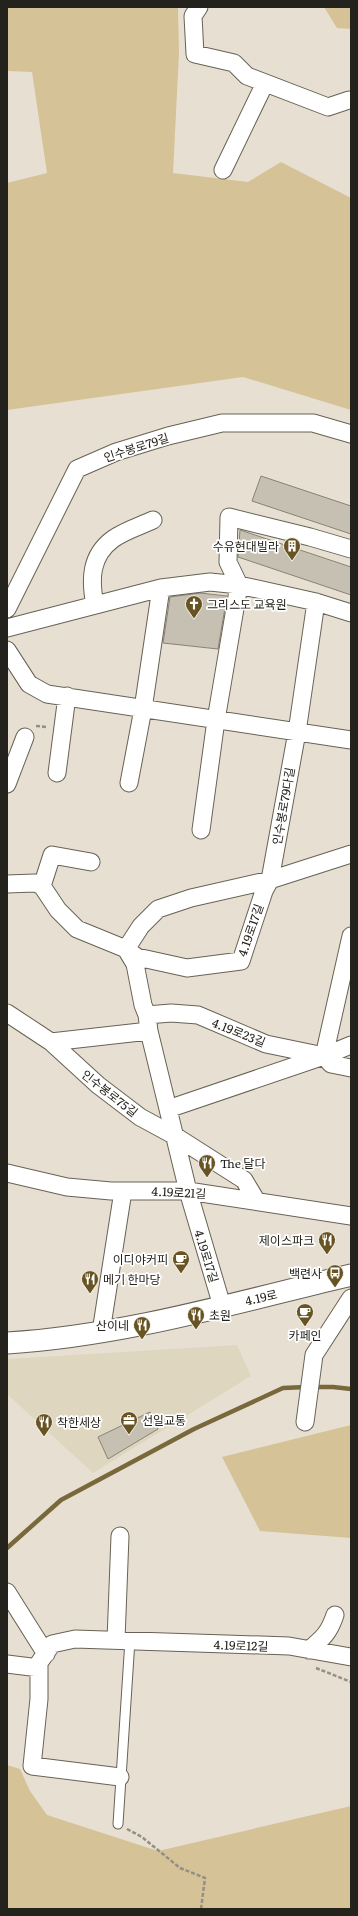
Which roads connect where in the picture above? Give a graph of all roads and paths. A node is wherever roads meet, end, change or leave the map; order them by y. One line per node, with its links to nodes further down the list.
1 (199, 7): 2 (street)
2 (265, 83): 3 (street); 4 (street)
3 (349, 100)
4 (223, 170)
5 (351, 434): 12 (street, 인수봉로79길)
6 (153, 520): 11 (street)
7 (351, 549): 8 (street)
8 (239, 585): 9 (street); 10 (street); 18 (street)
9 (161, 588): 11 (street); 17 (street)
10 (316, 602): 13 (street); 20 (street)
11 (95, 605): 14 (street)
12 (7, 608)
13 (351, 613)
14 (7, 628)
15 (7, 650): 16 (street)
16 (67, 696): 17 (street); 19 (street)
17 (143, 709): 18 (street); 24 (street)
18 (216, 720): 20 (street); 26 (street)
19 (63, 729): 21 (path); 23 (street)
20 (297, 732): 22 (street); 29 (street, 인수봉로79다길)
21 (25, 737): 25 (street)
22 (351, 740)
23 (57, 773)
24 (129, 783)
25 (7, 784)
26 (201, 830)
27 (351, 854): 29 (street, 4.19로17길)
28 (91, 862): 31 (street)
29 (270, 880): 33 (street, 4.19로17길); 33 (street, 4.19로17길)
30 (7, 884): 31 (street)
31 (42, 886): 33 (street)
32 (351, 936): 38 (street)
33 (126, 949): 35 (street, 4.19로17길)
34 (7, 1013): 36 (street, 인수봉로75길)
35 (148, 1023): 36 (street); 38 (street, 4.19로23길); 40 (street, 4.19로17길)
36 (51, 1042): 41 (street, 인수봉로75길)
37 (351, 1045): 38 (street)
38 (324, 1056): 39 (street, 4.19로23길); 40 (street)
39 (351, 1068)
40 (168, 1109): 41 (street, 4.19로17길)
41 (175, 1136): 44 (street, 4.19로17길); 45 (street)
42 (7, 1173): 43 (street, 4.19로21길)
43 (123, 1191): 44 (street, 4.19로21길); 50 (street)
44 (188, 1191): 45 (street, 4.19로21길); 49 (street, 4.19로17길)
45 (256, 1200): 46 (street, 4.19로21길)
46 (351, 1216)
47 (351, 1276): 49 (street, 4.19로)
48 (351, 1298): 52 (street)
49 (222, 1306): 50 (street, 4.19로)
50 (101, 1332): 51 (street, 4.19로)
51 (7, 1343)
52 (305, 1422)
53 (120, 1536): 56 (street)
54 (7, 1592): 59 (street)
55 (335, 1615): 57 (street)
56 (124, 1640): 57 (street, 4.19로12길); 59 (street, 4.19로12길); 61 (lane)
57 (309, 1650): 58 (street, 4.19로12길)
58 (351, 1657)
59 (42, 1661): 60 (street); 61 (street)
60 (7, 1664)
61 (120, 1778): 62 (lane)
62 (118, 1824): 63 (path)
63 (201, 1909)

